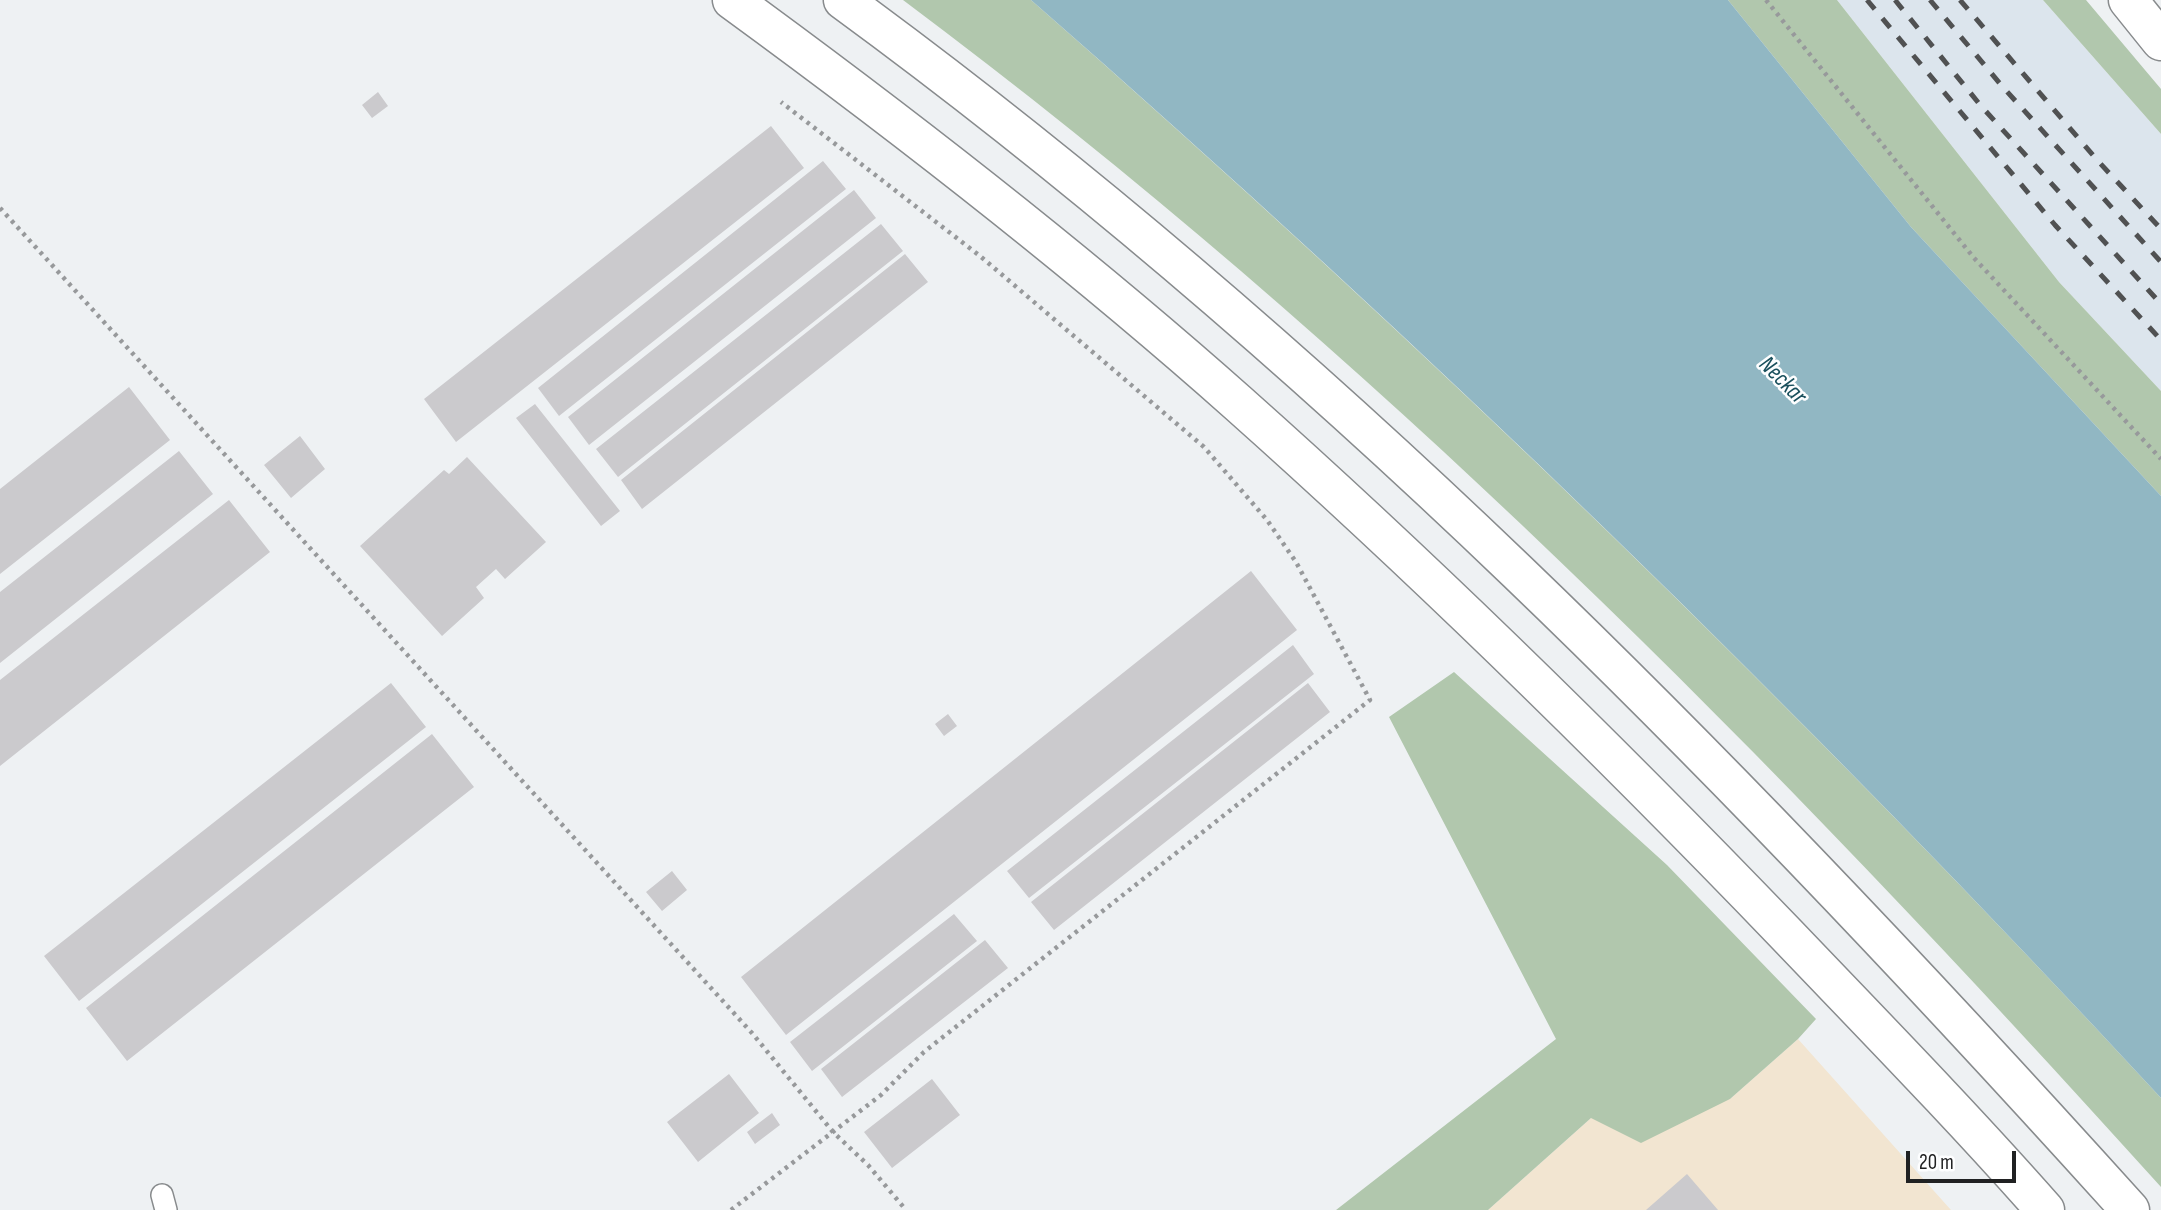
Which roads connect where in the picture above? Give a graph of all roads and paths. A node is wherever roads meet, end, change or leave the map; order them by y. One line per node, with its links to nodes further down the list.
1 (732, 0): 12 (main road)
2 (843, 0): 13 (main road)
3 (1766, 0): 8 (path)
4 (2128, 0): 5 (main road)
5 (2161, 41)
6 (781, 102): 9 (path)
7 (0, 208): 9 (path)
8 (2161, 459)
9 (833, 1132): 10 (path); 11 (path)
10 (731, 1210)
11 (906, 1210)
12 (2045, 1210)
13 (2130, 1210)

